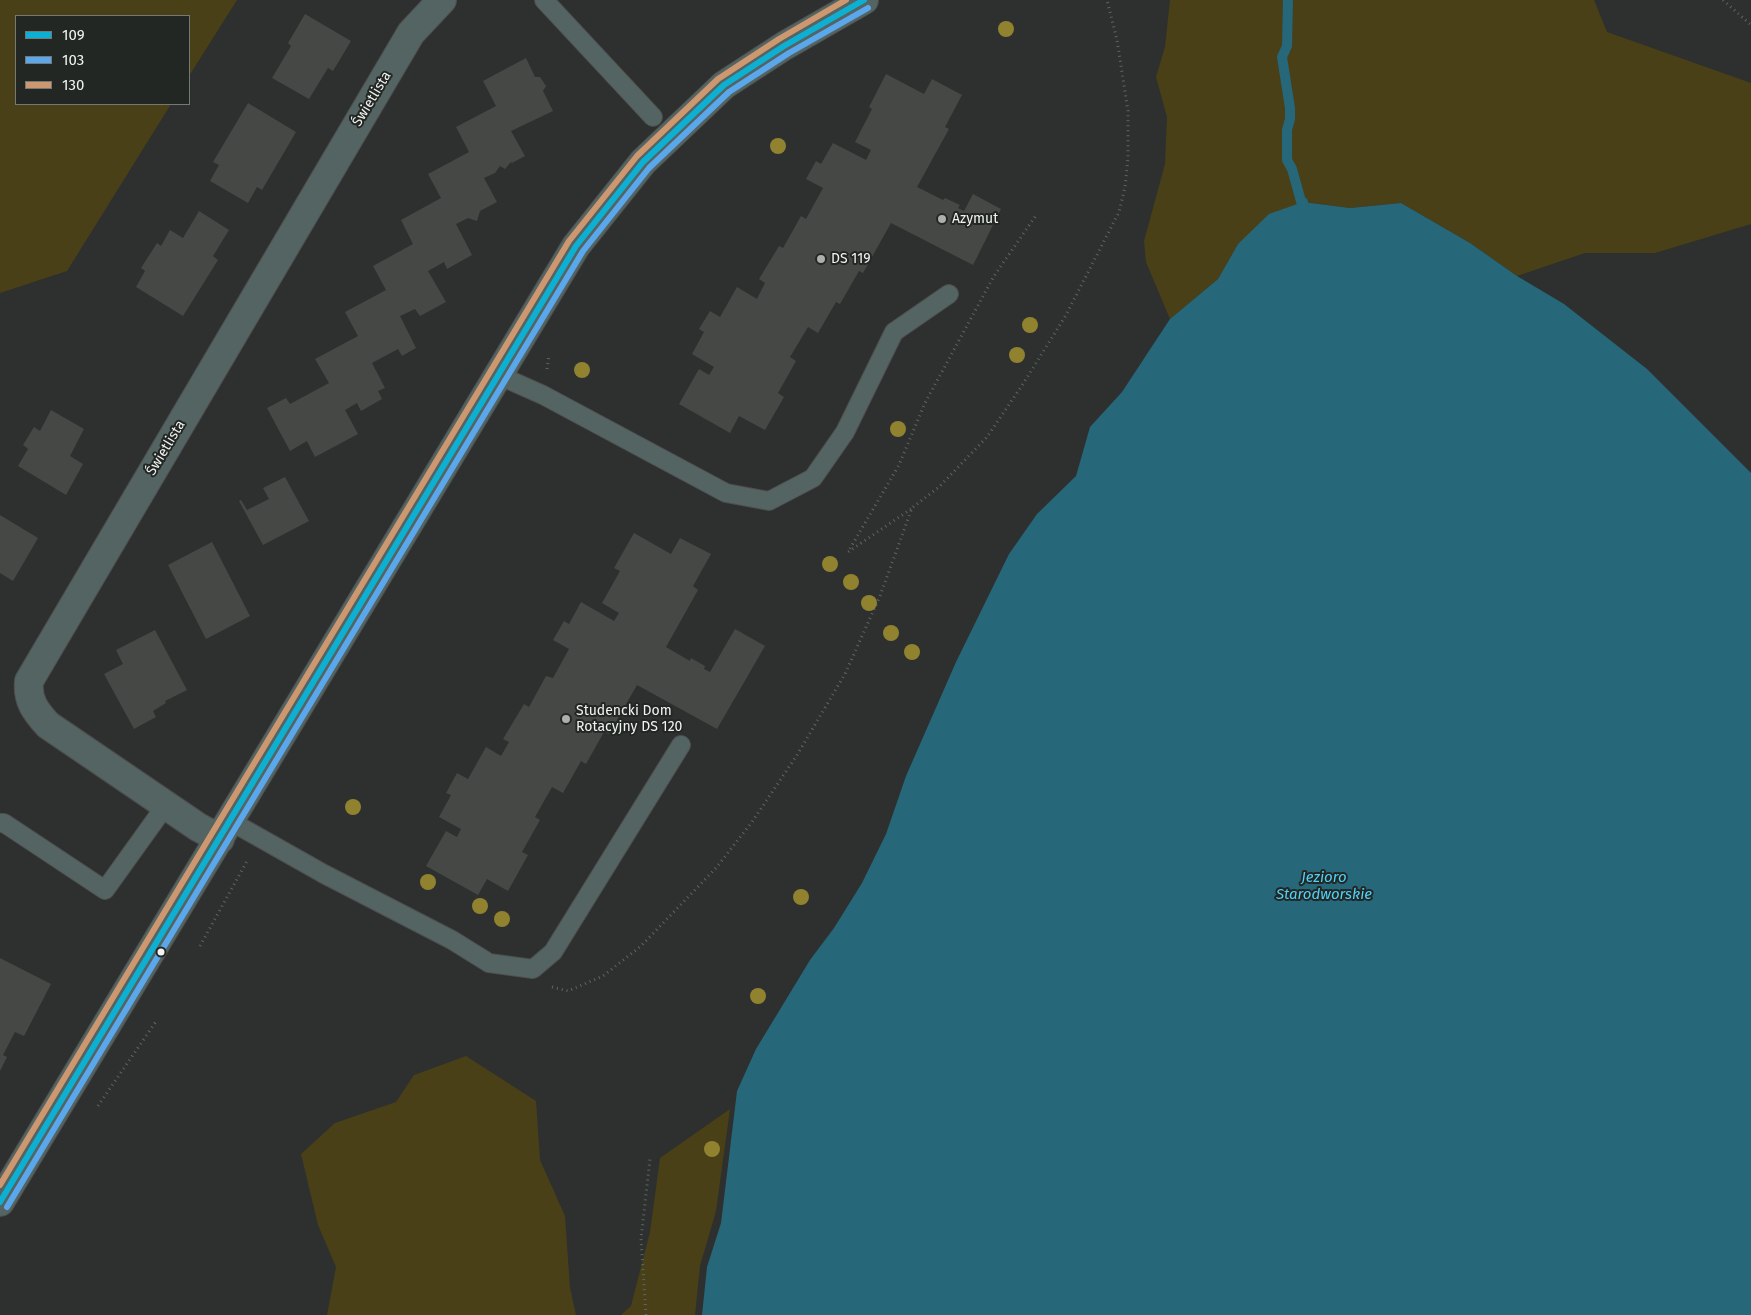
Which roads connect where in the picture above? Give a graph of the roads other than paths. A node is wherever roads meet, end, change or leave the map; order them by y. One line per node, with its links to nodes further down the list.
1 (442, 0): 8 (street, Świetlista)
2 (544, 0): 4 (lane)
3 (864, 0): 6 (street)
4 (653, 117)
5 (949, 294): 6 (lane)
6 (498, 375): 10 (street)
7 (681, 745): 10 (lane)
8 (166, 805): 9 (lane); 10 (street, Świetlista)
9 (0, 823)
10 (225, 830): 11 (street)
11 (0, 1202)

